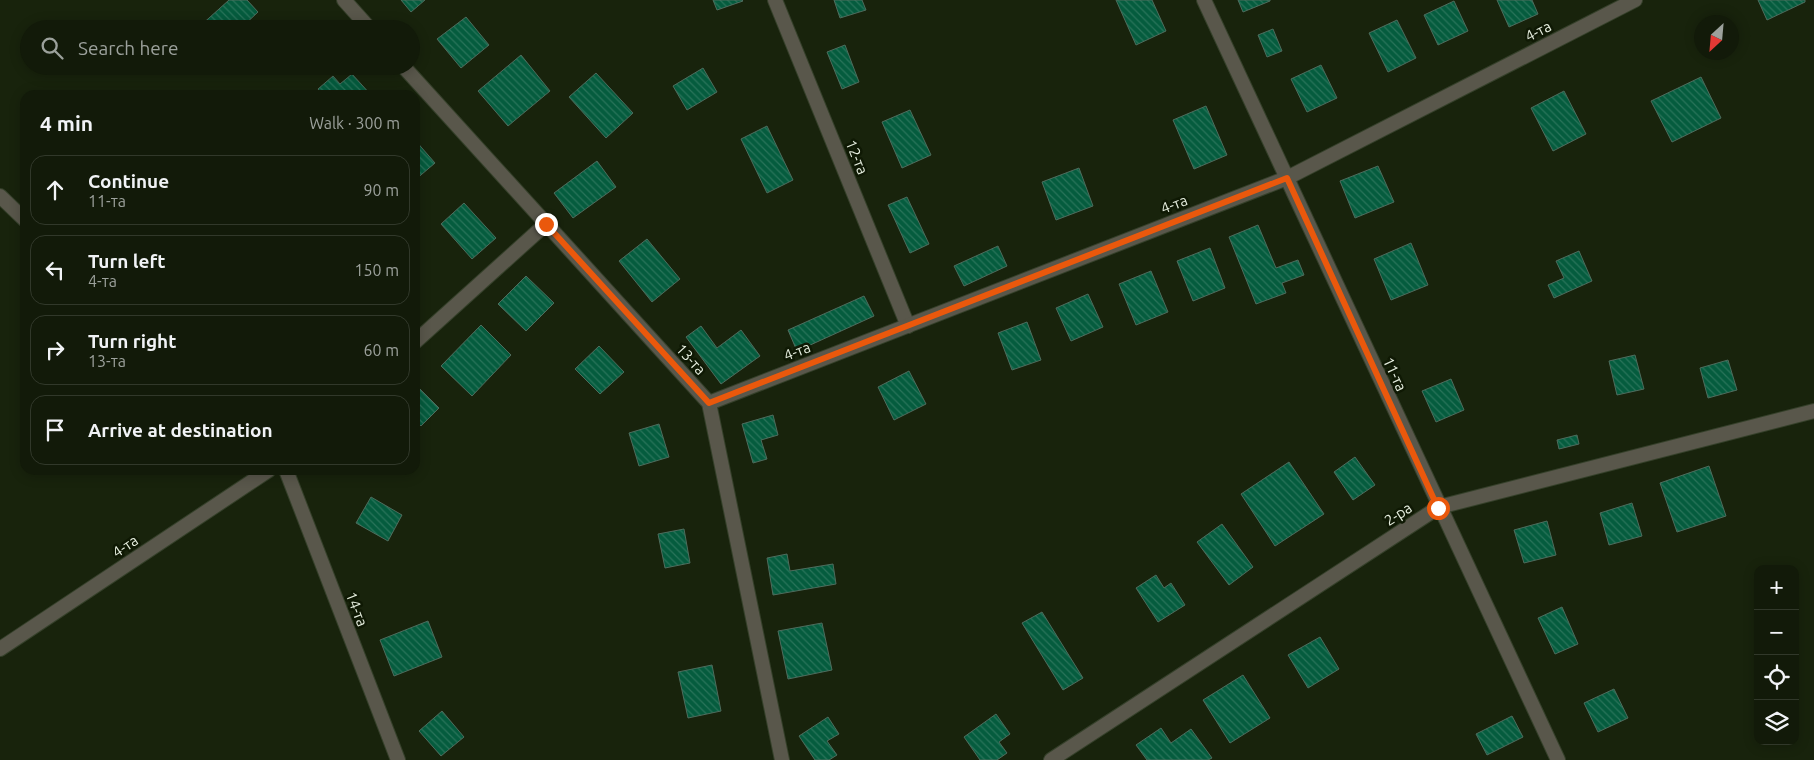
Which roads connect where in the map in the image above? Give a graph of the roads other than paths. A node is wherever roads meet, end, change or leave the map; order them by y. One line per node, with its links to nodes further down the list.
1 (344, 0): 5 (street)
2 (775, 0): 11 (street, 12-та)
3 (1204, 0): 7 (street, 11-та)
4 (1635, 0): 7 (street, 4-та)
5 (362, 20)
6 (412, 75): 10 (street, 13-та)
7 (1287, 178): 11 (street, 4-та); 17 (street, 11-та)
8 (0, 196): 9 (street)
9 (20, 215)
10 (546, 224): 12 (street); 13 (street, 13-та)
11 (908, 326): 13 (street, 4-та)
12 (420, 337)
13 (709, 403): 20 (street)
14 (1814, 412): 17 (street, 2-ра)
15 (261, 475): 18 (street, 4-та)
16 (288, 475): 19 (street, 14-та)
17 (1438, 508): 21 (street, 2-ра); 22 (street, 11-та)
18 (0, 649)
19 (398, 760)
20 (782, 760)
21 (1051, 760)
22 (1558, 760)

